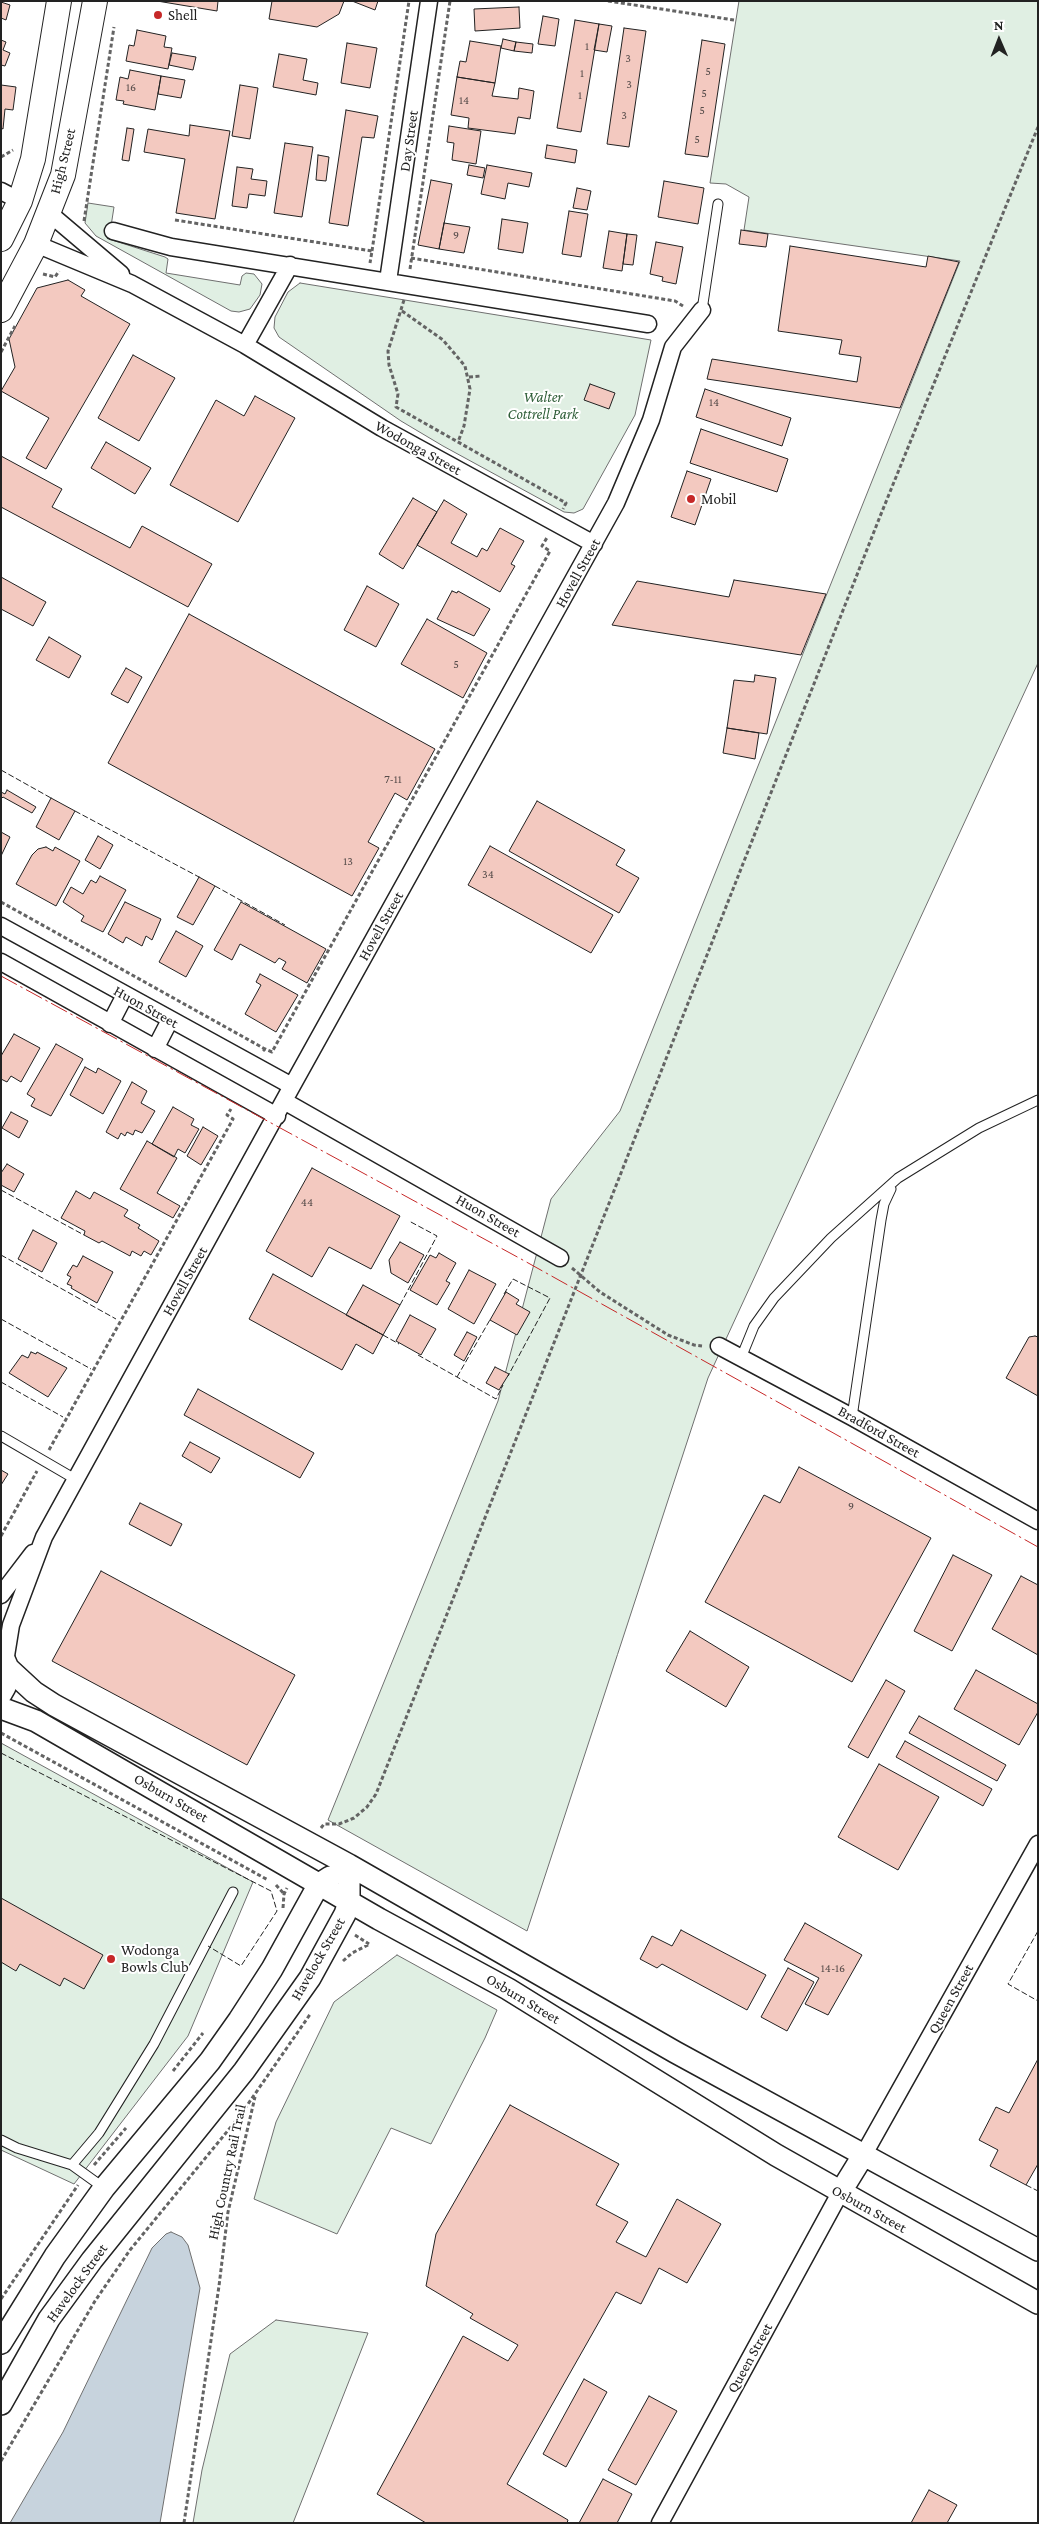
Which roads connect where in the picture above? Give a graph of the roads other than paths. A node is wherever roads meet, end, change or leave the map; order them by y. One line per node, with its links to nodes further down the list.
1 (59, 1): 4 (main road, High Street)
2 (95, 1): 6 (main road, High Street)
3 (429, 1): 11 (street, Day Street)
4 (10, 196): 6 (main road); 7 (main road, High Street)
5 (718, 204): 14 (lane)
6 (49, 213): 9 (main road, High Street); 12 (street, Wodonga Street)
7 (3, 230): 9 (main road)
8 (113, 231): 10 (street)
9 (36, 244): 12 (street, Wodonga Street); 13 (main road, High Street)
10 (290, 266): 11 (street); 16 (street)
11 (388, 282): 15 (street)
12 (132, 284): 16 (street, Wodonga Street)
13 (1, 310)
14 (700, 314): 17 (street, Hovell Street)
15 (648, 324)
16 (245, 345): 17 (street, Wodonga Street)
17 (594, 544): 25 (street, Hovell Street)
18 (1, 926): 20 (street, Huon Street)
19 (1, 962): 22 (street, Huon Street)
20 (124, 995): 21 (street, Huon Street); 22 (street)
21 (170, 1020): 23 (street); 25 (street, Huon Street)
22 (110, 1024): 23 (street, Huon Street)
23 (156, 1049): 25 (street, Huon Street)
24 (1038, 1100): 26 (lane)
25 (284, 1101): 27 (street, Huon Street); 32 (street, Hovell Street)
26 (898, 1178): 29 (lane); 30 (lane)
27 (560, 1258)
28 (719, 1346): 29 (street, Bradford Street)
29 (741, 1358): 30 (street, Bradford Street)
30 (852, 1417): 33 (street, Bradford Street)
31 (1, 1436): 32 (lane)
32 (75, 1479): 34 (street, Hovell Street)
33 (1038, 1521)
34 (44, 1538): 35 (street, Hovell Street); 36 (street, Hovell Street)
35 (1, 1595)
36 (5, 1661): 37 (street); 40 (street, Osburn Street)
37 (1, 1694)
38 (1, 1708): 41 (street, Osburn Street)
39 (1038, 1844): 45 (street, Queen Street)
40 (349, 1865): 41 (street, Havelock Street); 43 (street, Havelock Street); 45 (street, Osburn Street)
41 (319, 1884): 43 (street, Osburn Street); 47 (street, Havelock Street)
42 (233, 1892): 46 (lane)
43 (349, 1902): 48 (street, Osburn Street); 52 (street, Havelock Street)
44 (1, 2140): 46 (lane)
45 (864, 2154): 48 (street); 49 (street, Osburn Street)
46 (72, 2165): 47 (lane)
47 (104, 2188): 51 (street, Havelock Street)
48 (840, 2193): 50 (street, Osburn Street); 53 (street, Queen Street)
49 (1038, 2250)
50 (1038, 2303)
51 (1, 2343)
52 (1, 2404)
53 (660, 2523)

